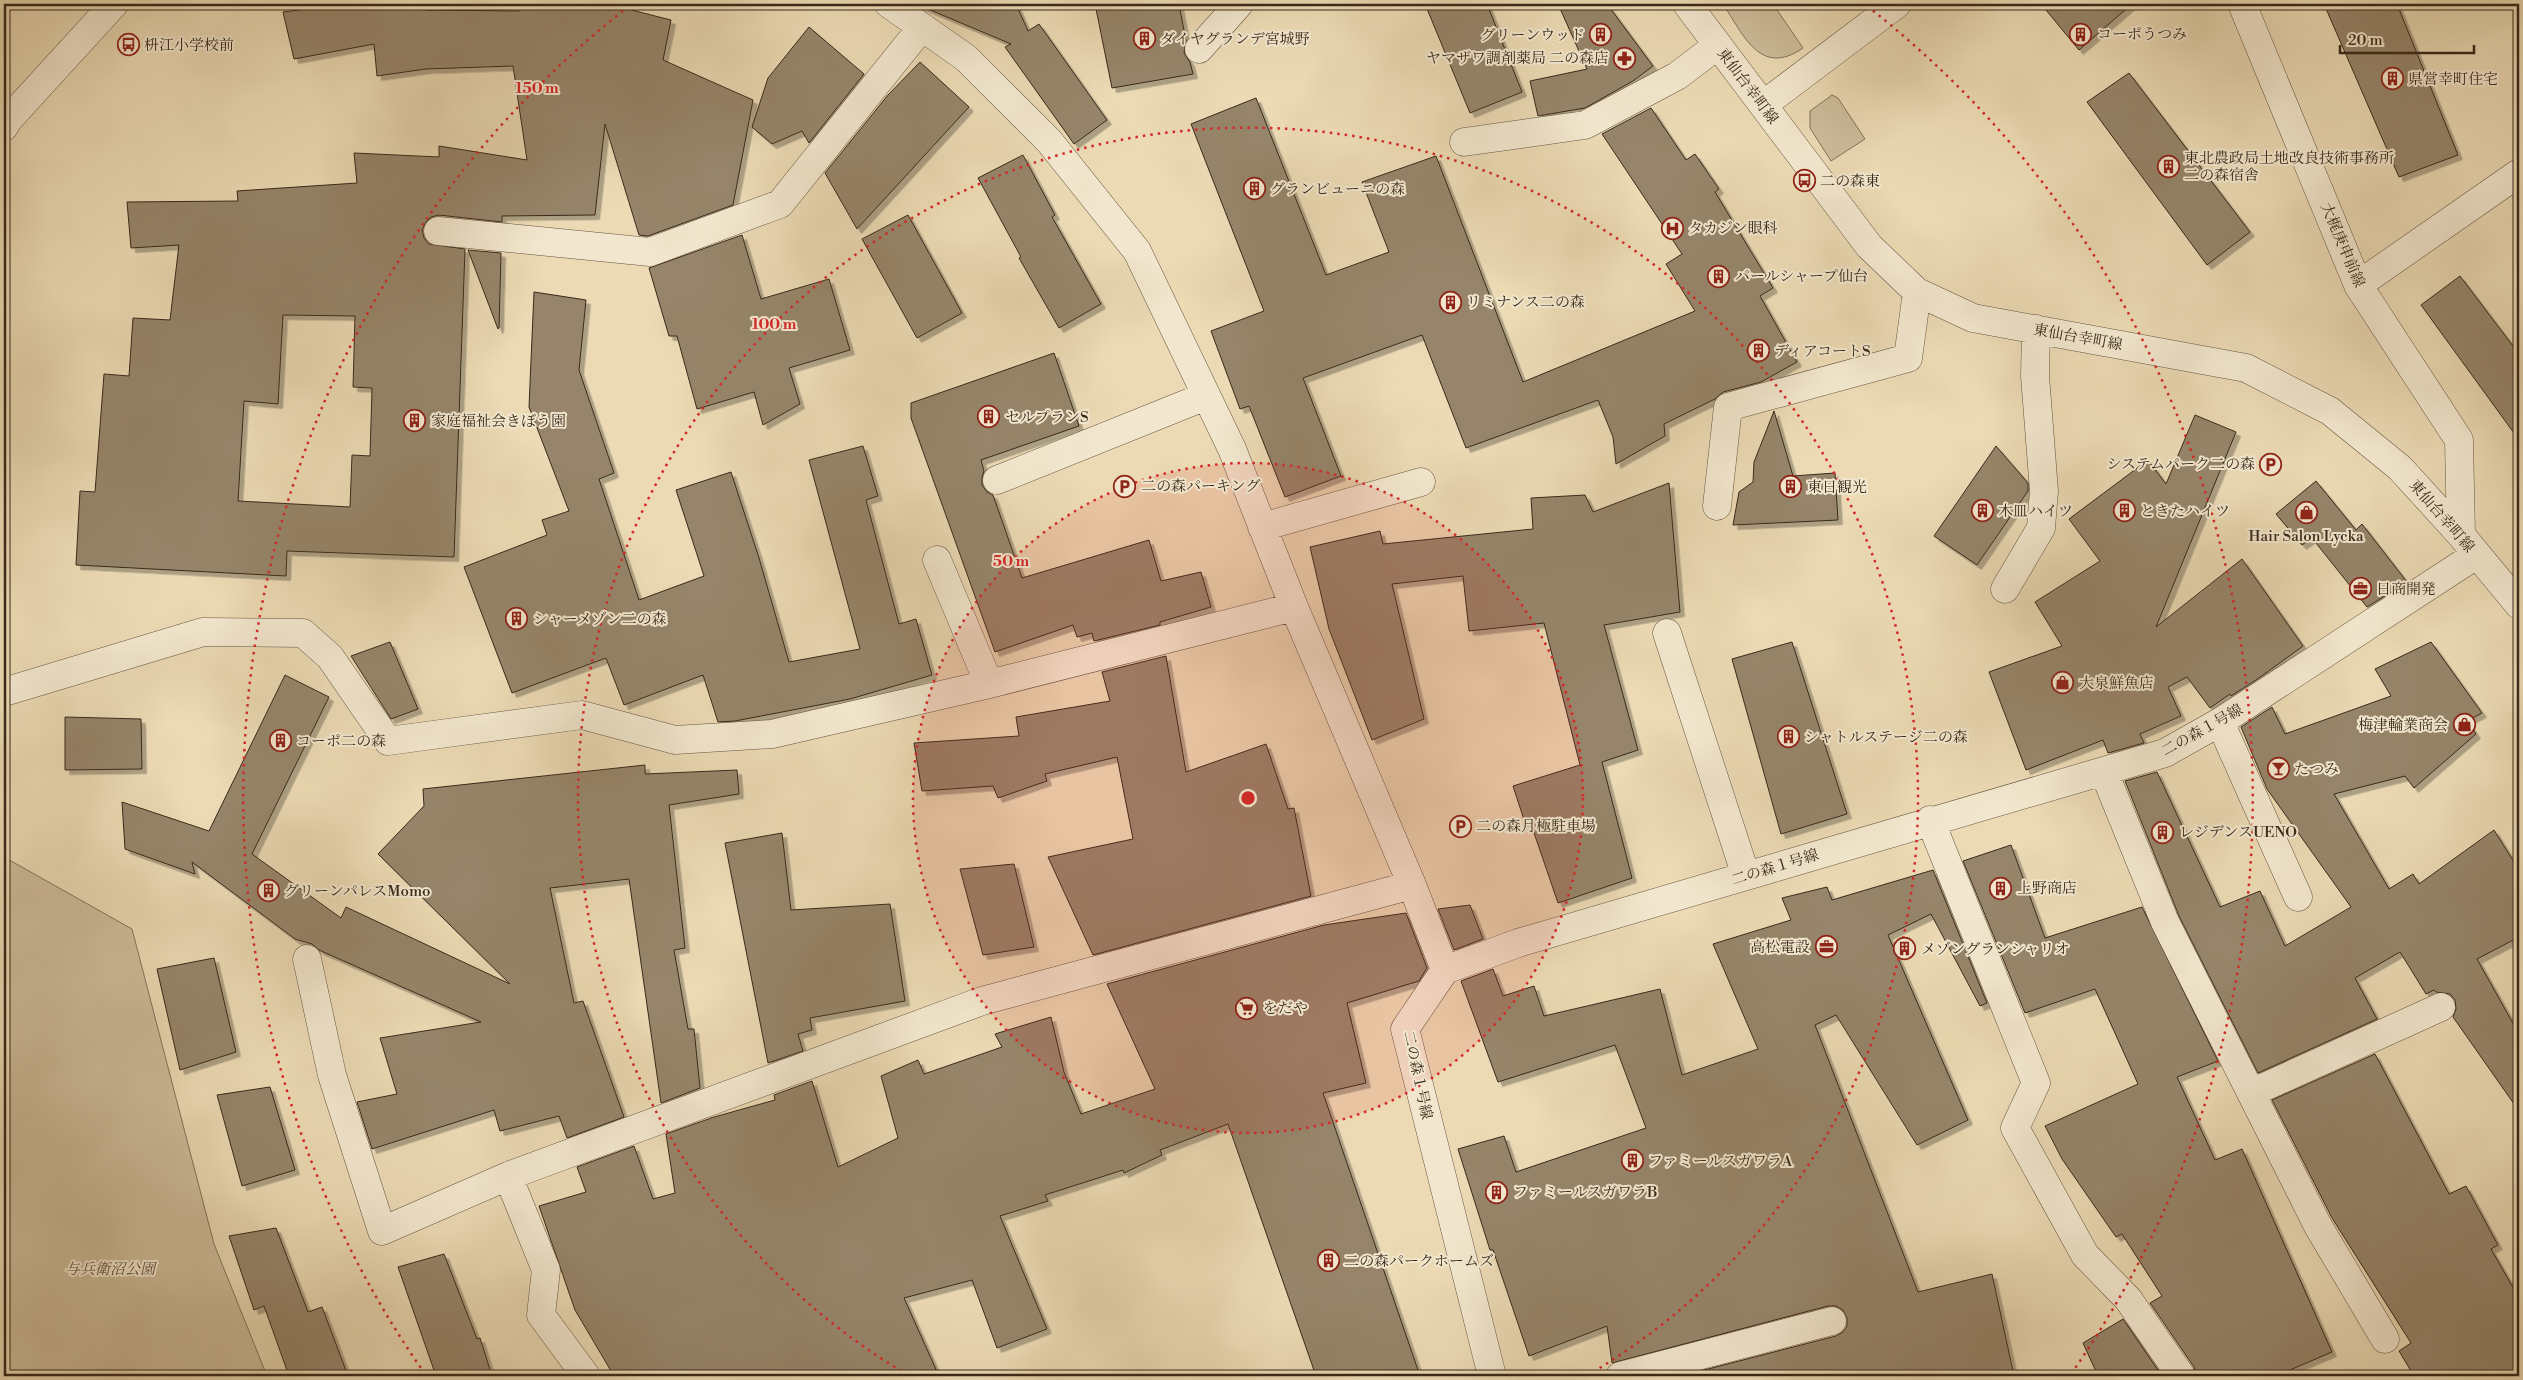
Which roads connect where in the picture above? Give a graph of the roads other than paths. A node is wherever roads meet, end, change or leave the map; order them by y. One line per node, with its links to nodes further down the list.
1 (114, 4): 11 (street)
2 (889, 4): 7 (street)
3 (1239, 4): 9 (street)
4 (1687, 4): 8 (street, 東仙台幸町線)
5 (1896, 4): 10 (street)
6 (2242, 4): 15 (street, 大梶庚申前線)
7 (922, 27): 14 (street); 18 (street)
8 (1718, 45): 10 (street, 東仙台幸町線); 12 (street)
9 (1199, 49)
10 (1763, 105): 16 (street, 東仙台幸町線)
11 (4, 127)
12 (1464, 142)
13 (2519, 173): 15 (street)
14 (438, 231)
15 (2358, 285): 23 (street, 大梶庚申前線)
16 (1917, 292): 17 (street, 東仙台幸町線); 21 (street)
17 (2036, 329): 23 (street, 東仙台幸町線); 25 (street)
18 (1206, 396): 19 (street); 22 (street)
19 (997, 480)
20 (1422, 482): 22 (street)
21 (1717, 506)
22 (1262, 527): 27 (street)
23 (2469, 545): 26 (street, 東仙台幸町線); 31 (street, 二の森１号線)
24 (937, 560): 29 (street)
25 (2005, 589)
26 (2519, 605)
27 (1294, 607): 29 (street); 35 (street)
28 (1667, 633): 34 (street)
29 (989, 684): 30 (street)
30 (4, 692)
31 (2220, 722): 32 (street, 二の森１号線); 36 (street)
32 (2104, 772): 33 (street, 二の森１号線); 40 (street)
33 (1930, 820): 34 (street, 二の森１号線); 47 (street)
34 (1746, 876): 38 (street, 二の森１号線)
35 (1412, 884): 38 (street); 41 (street)
36 (2298, 897)
37 (307, 959): 41 (street)
38 (1445, 970): 45 (street, 二の森１号線)
39 (2441, 1007): 40 (street)
40 (2251, 1092): 43 (street)
41 (508, 1176): 44 (street)
42 (1832, 1321): 46 (street)
43 (2385, 1338)
44 (586, 1376)
45 (1492, 1376)
46 (1620, 1376)
47 (2181, 1376)

